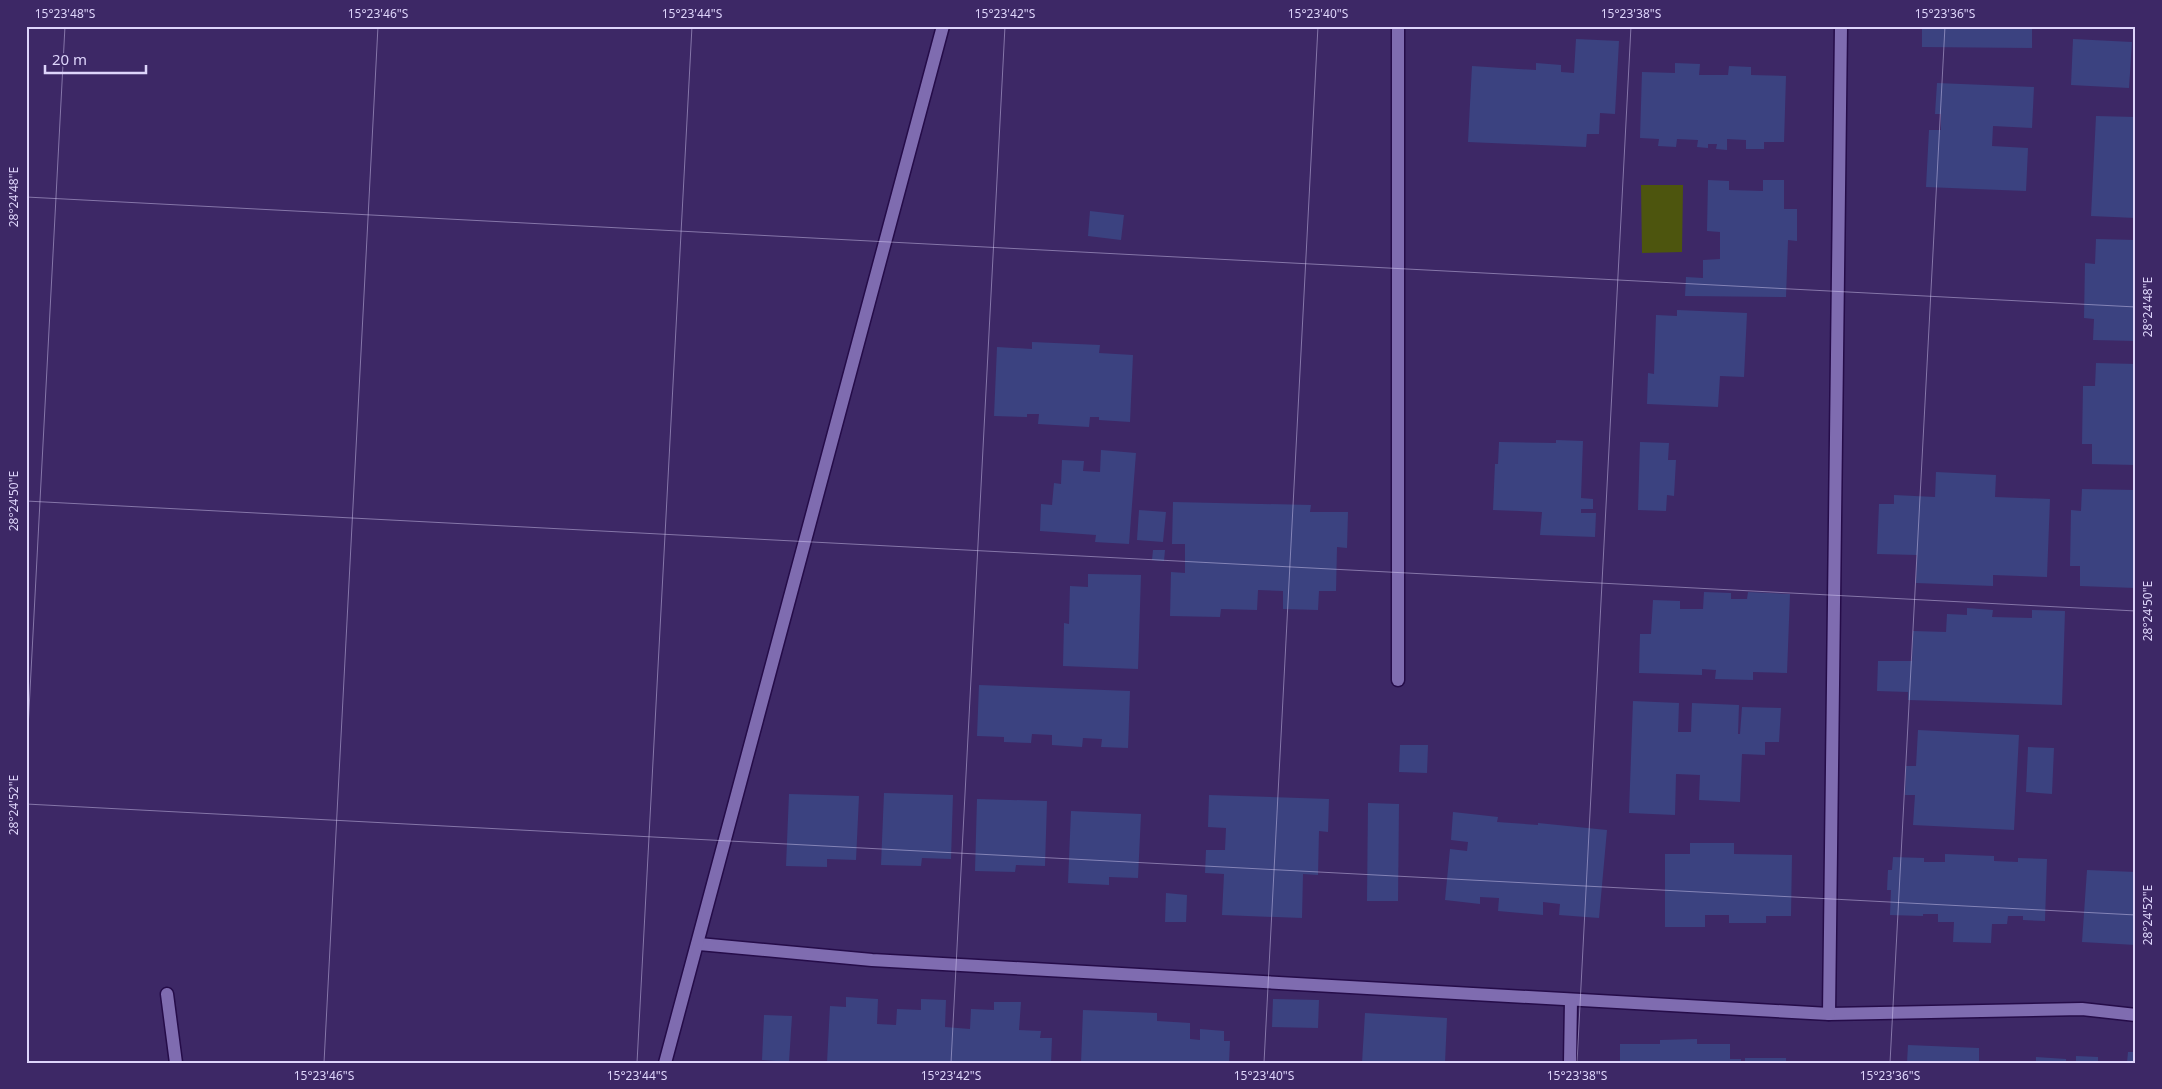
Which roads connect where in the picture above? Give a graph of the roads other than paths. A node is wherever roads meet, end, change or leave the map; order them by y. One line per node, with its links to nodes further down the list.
1 (943, 26): 5 (street)
2 (1398, 26): 4 (street)
3 (1841, 26): 8 (street)
4 (1398, 680)
5 (698, 944): 7 (street); 11 (street)
6 (167, 994): 10 (street)
7 (1571, 1000): 8 (street); 12 (street)
8 (1830, 1014): 9 (street)
9 (2136, 1015)
10 (176, 1063)
11 (665, 1063)
12 (1570, 1063)

